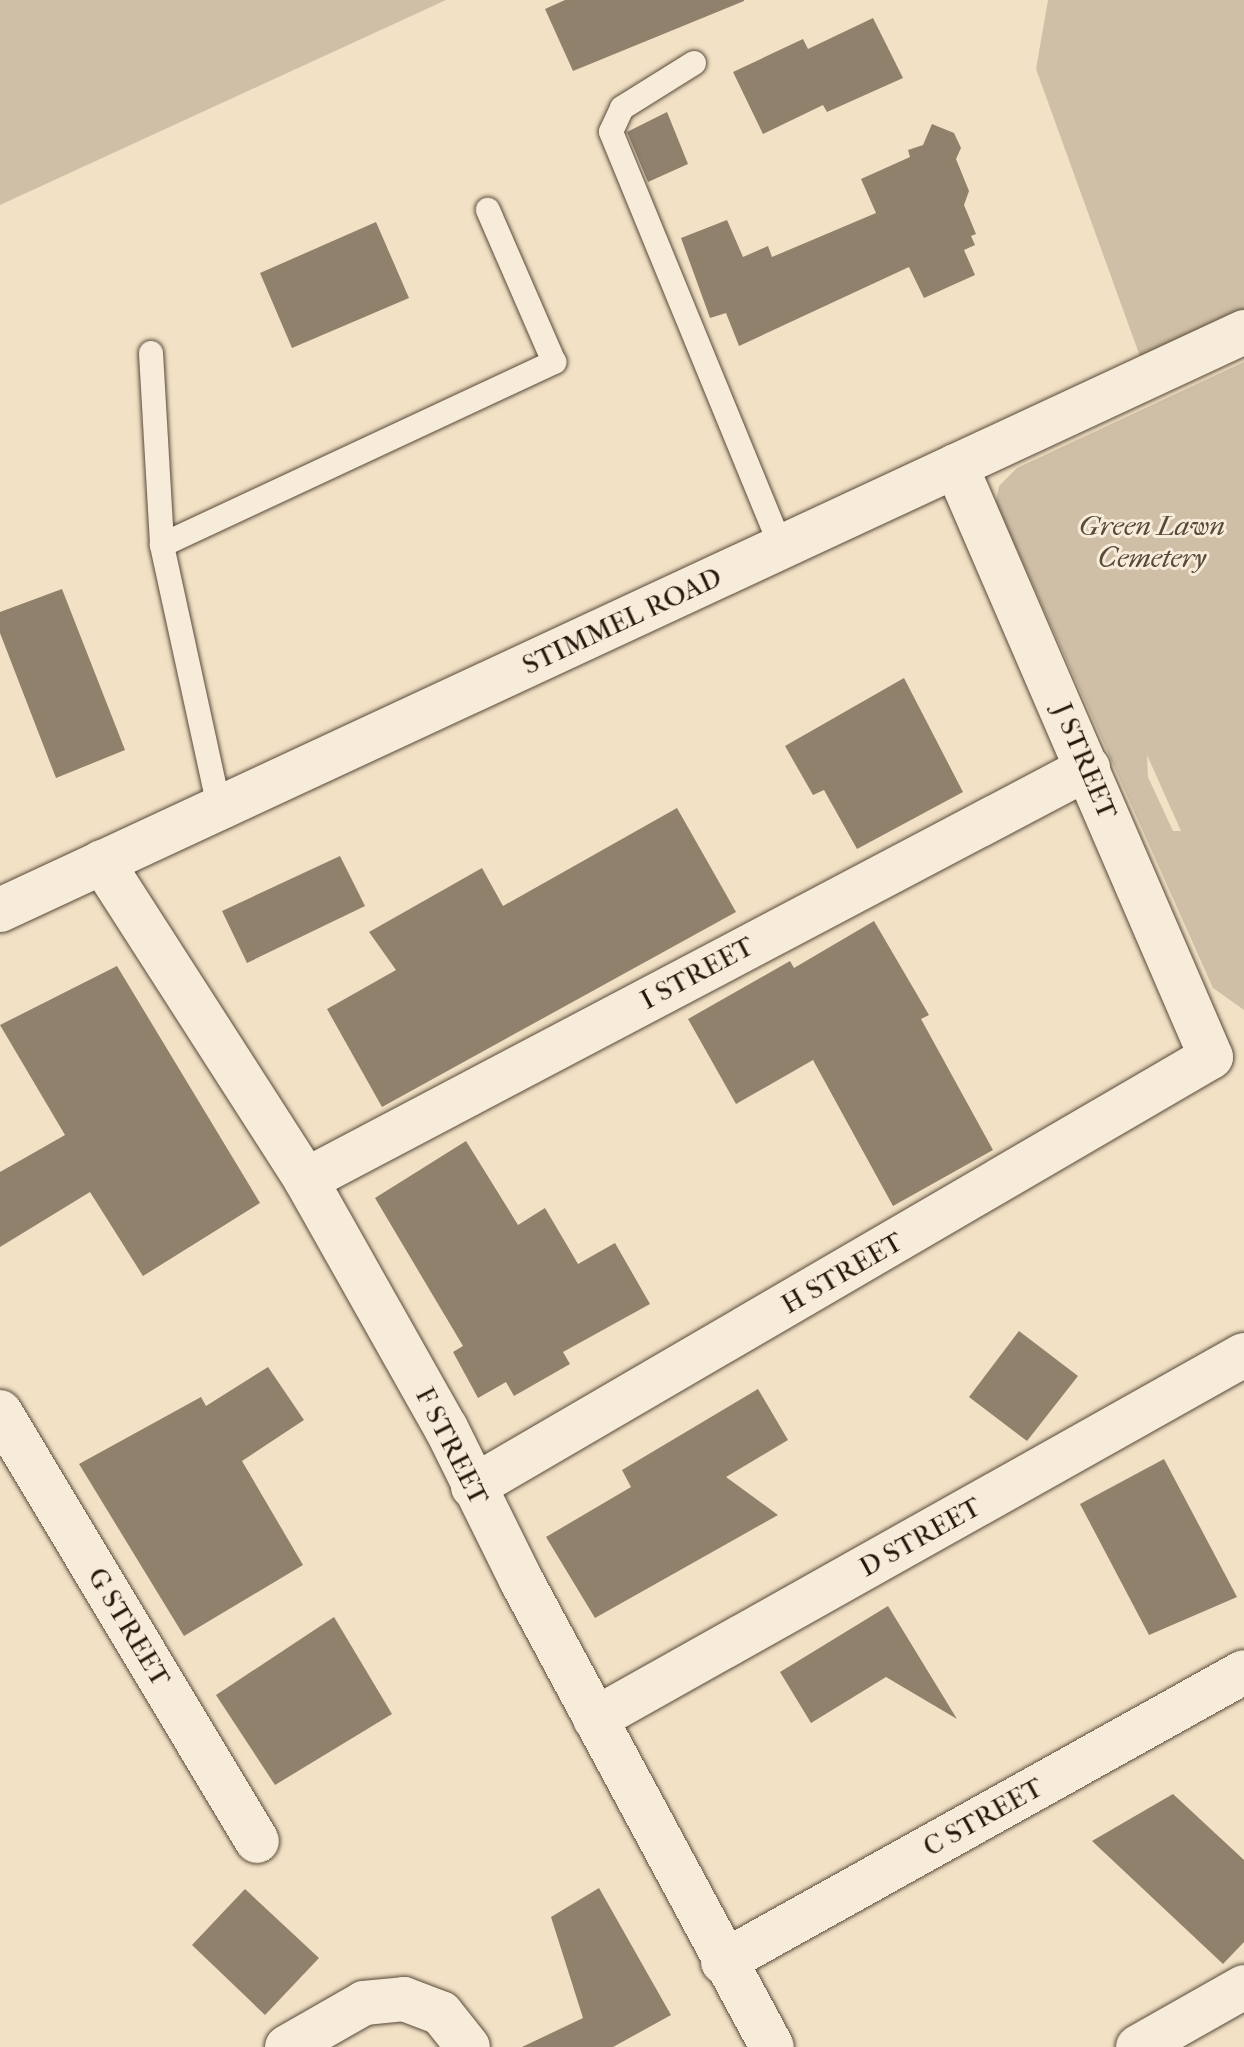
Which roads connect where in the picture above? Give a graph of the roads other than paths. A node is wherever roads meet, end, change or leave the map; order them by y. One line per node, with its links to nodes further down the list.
1 (694, 63): 7 (lane)
2 (488, 210): 6 (lane)
3 (1244, 332): 5 (street, STIMMEL ROAD)
4 (151, 353): 6 (lane)
5 (956, 466): 7 (street, STIMMEL ROAD); 8 (street, J STREET)
6 (162, 545): 9 (lane)
7 (781, 547): 9 (street, STIMMEL ROAD)
8 (1088, 768): 12 (street, J STREET); 13 (street, I STREET)
9 (219, 807): 10 (street, STIMMEL ROAD)
10 (102, 862): 11 (street, STIMMEL ROAD); 13 (street, F STREET)
11 (0, 910)
12 (1211, 1057): 16 (street, H STREET)
13 (306, 1180): 16 (street, F STREET)
14 (1244, 1355): 18 (street, D STREET)
15 (0, 1412): 19 (street, G STREET)
16 (473, 1487): 18 (street, F STREET)
17 (1244, 1672): 20 (street, C STREET)
18 (595, 1719): 20 (street, F STREET)
19 (257, 1841)
20 (723, 1962): 24 (street, F STREET)
21 (1244, 1987): 25 (street)
22 (467, 2045): 23 (street)
23 (287, 2047)
24 (772, 2047)
25 (1138, 2047)

